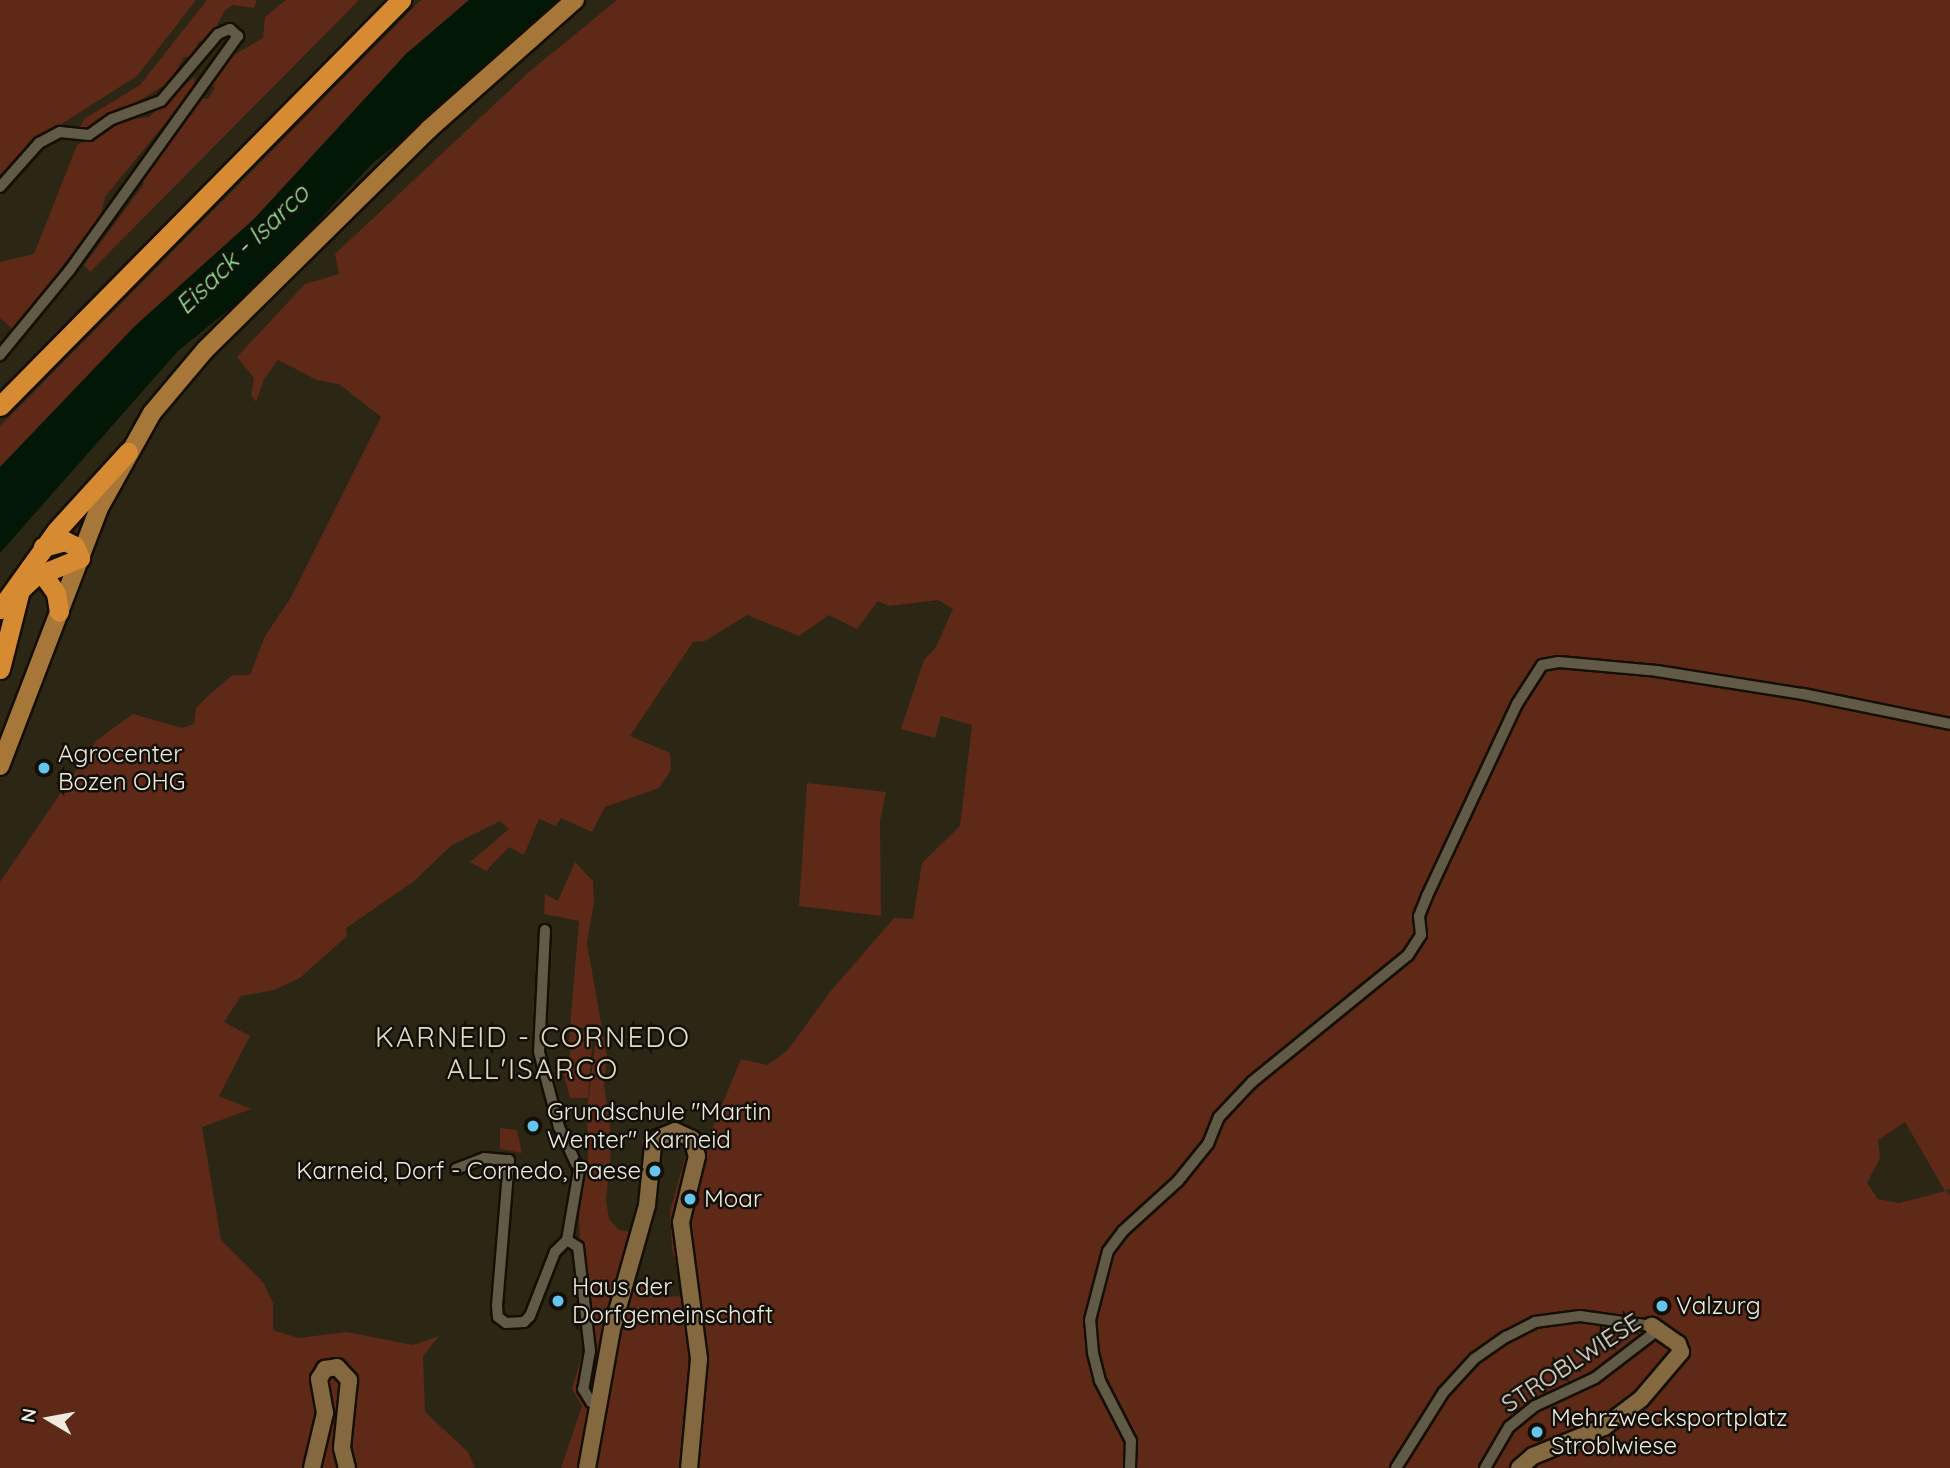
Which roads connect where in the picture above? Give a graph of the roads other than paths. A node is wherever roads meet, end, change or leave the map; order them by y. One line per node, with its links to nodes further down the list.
1 (382, 0): 6 (highway)
2 (401, 0): 7 (highway)
3 (575, 0): 8 (main road)
4 (0, 187): 5 (street)
5 (0, 355)
6 (0, 388)
7 (0, 406)
8 (128, 452): 9 (highway); 10 (main road)
9 (43, 547): 10 (highway); 12 (highway)
10 (80, 558): 11 (highway); 13 (main road)
11 (42, 573): 13 (highway); 14 (highway)
12 (0, 609)
13 (59, 612): 16 (main road)
14 (0, 669)
15 (1950, 724): 26 (street)
16 (0, 766)
17 (545, 930): 19 (street)
18 (456, 1169): 19 (street)
19 (568, 1240): 21 (street)
20 (1656, 1328): 27 (street, STROBLWIESE); 28 (street, STROBLWIESE); 29 (street)
21 (598, 1402): 24 (street); 25 (street)
22 (312, 1468): 23 (street)
23 (347, 1468)
24 (587, 1468)
25 (689, 1468)
26 (1130, 1468)
27 (1396, 1468)
28 (1485, 1468)
29 (1519, 1468)

